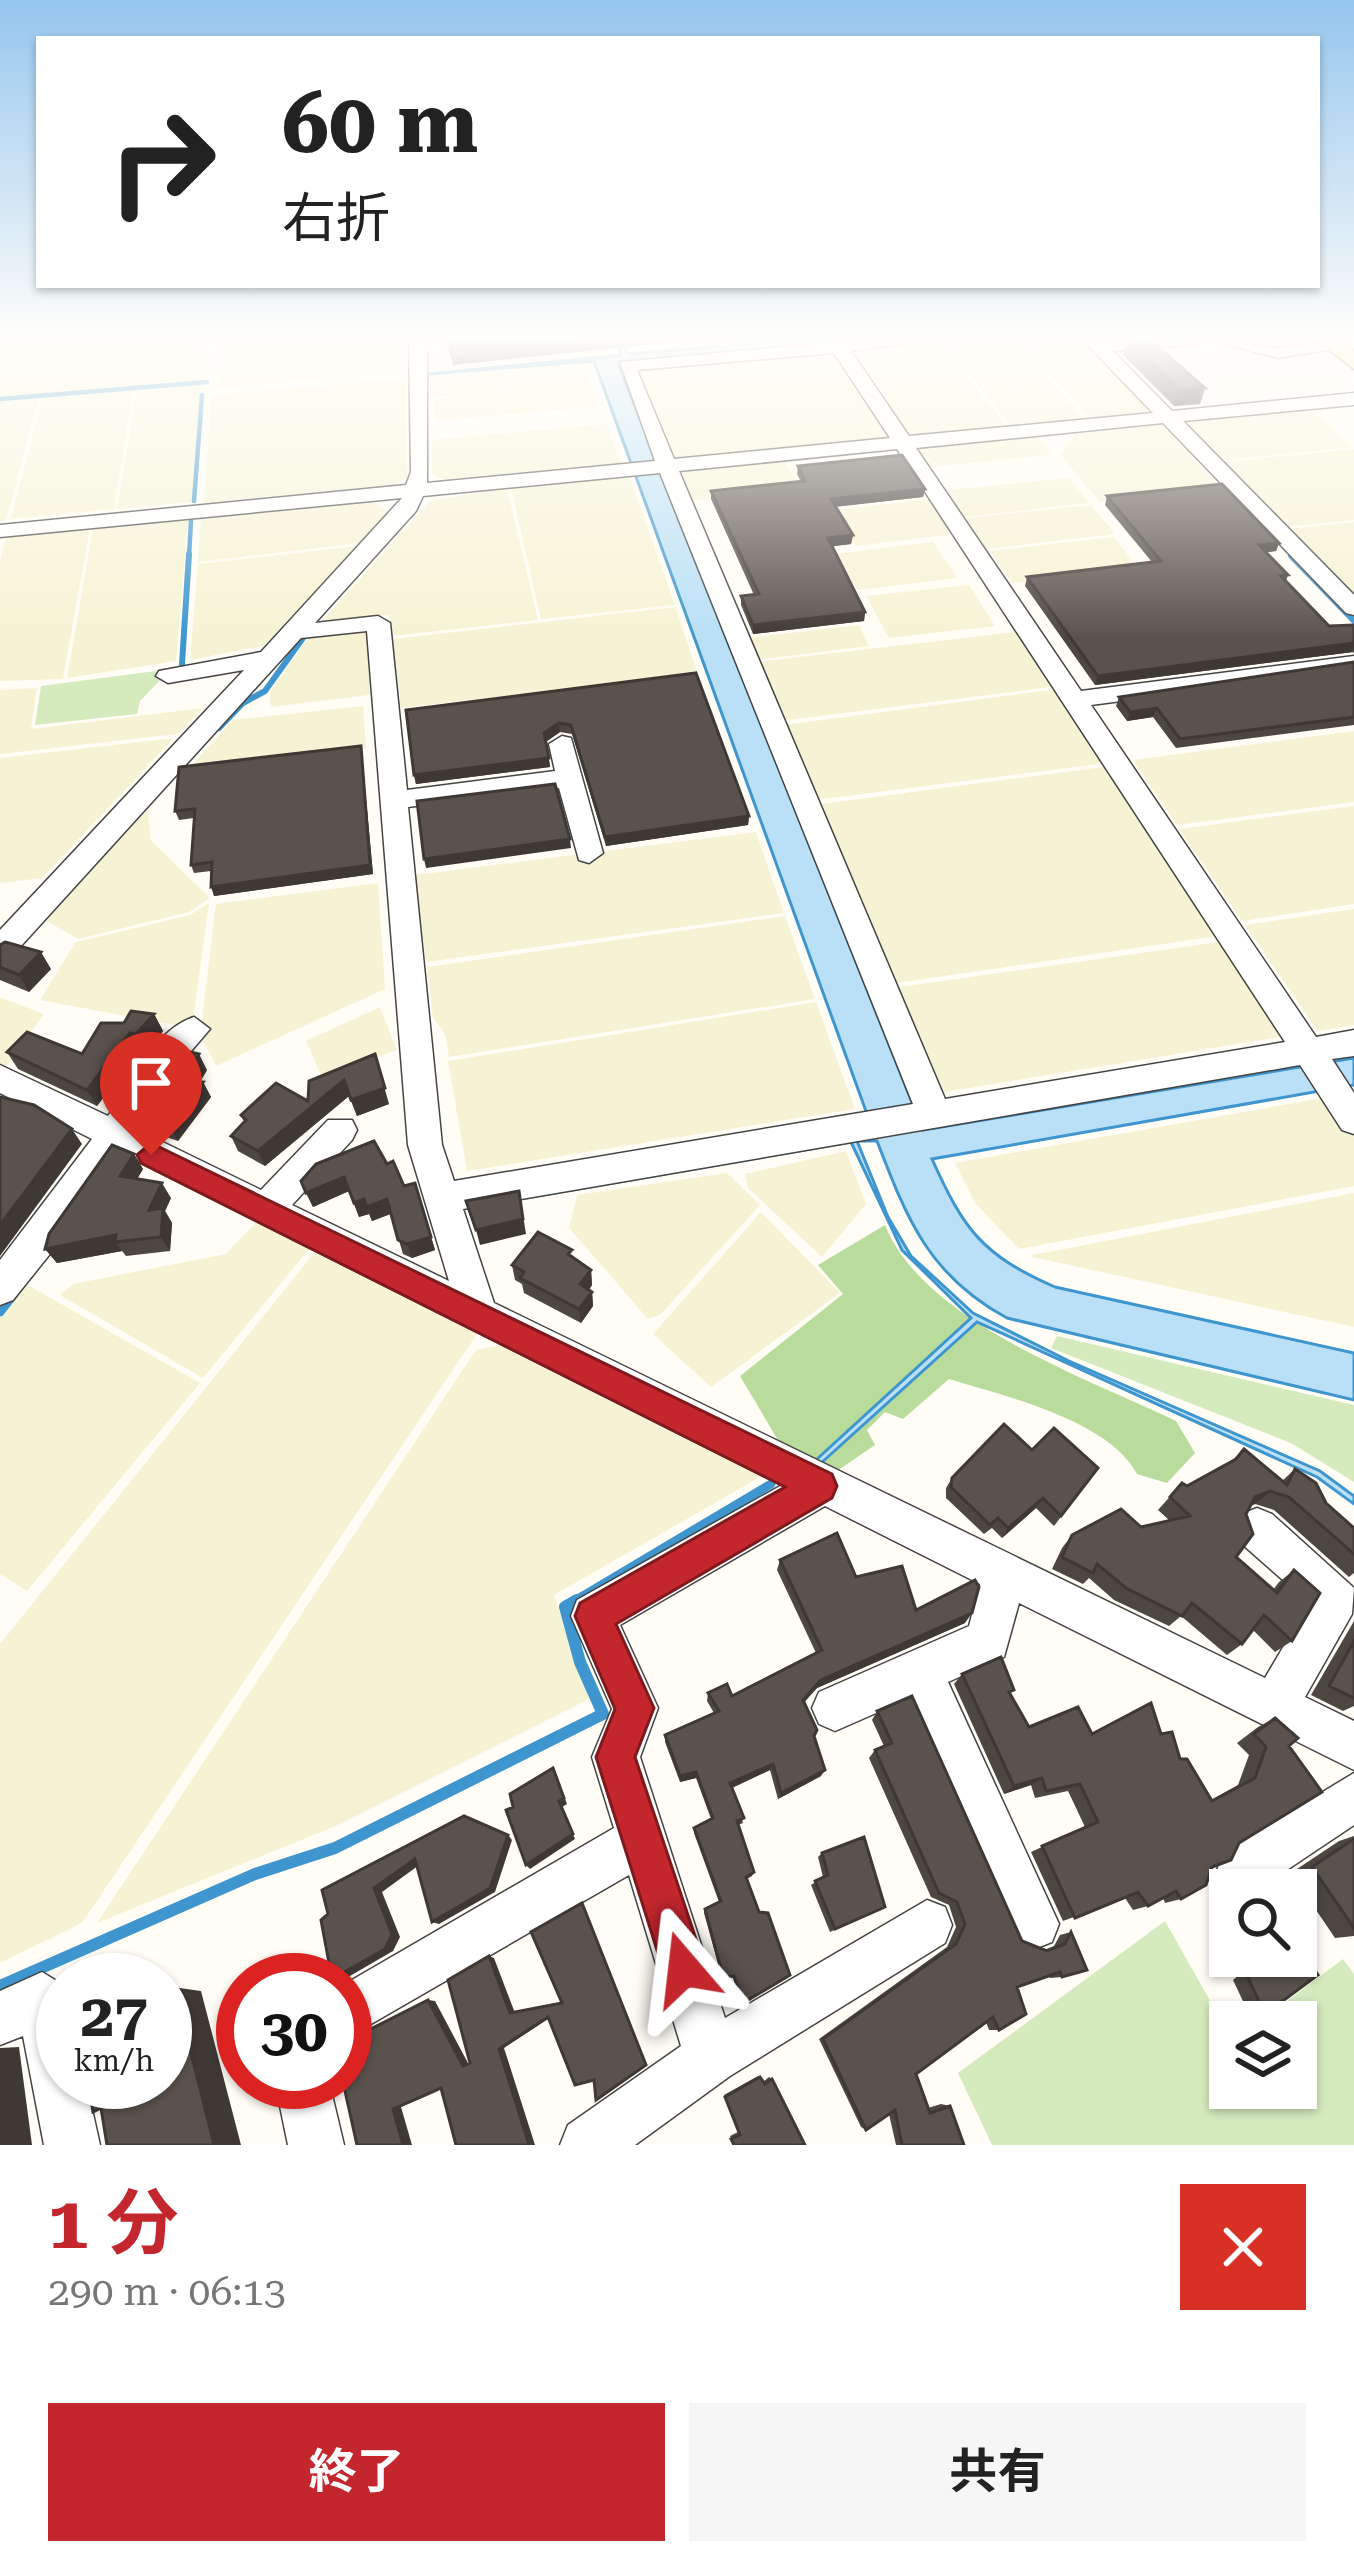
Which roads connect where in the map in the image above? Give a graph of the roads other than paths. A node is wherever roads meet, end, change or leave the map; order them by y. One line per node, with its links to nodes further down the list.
1 (420, 439): 8 (street)
2 (654, 439): 7 (street)
3 (900, 439): 6 (street)
4 (944, 439): 6 (street)
5 (1189, 439): 10 (street)
6 (903, 443): 7 (street); 15 (street)
7 (664, 467): 8 (street); 25 (street)
8 (416, 491): 9 (street); 11 (street)
9 (0, 531)
10 (1354, 608)
11 (293, 632): 12 (street); 18 (street)
12 (269, 658): 14 (street); 20 (street)
13 (1354, 663): 15 (street)
14 (168, 676)
15 (1075, 699): 23 (street)
16 (562, 744): 17 (street)
17 (571, 778): 18 (street); 19 (street)
18 (394, 800): 29 (street)
19 (589, 853)
20 (0, 950)
21 (194, 1029): 28 (street)
22 (1354, 1043): 23 (street)
23 (1308, 1051): 25 (street); 26 (street)
24 (0, 1078): 28 (street)
25 (934, 1114): 29 (street)
26 (1354, 1120)
27 (340, 1130): 30 (street)
28 (113, 1137): 30 (street); 31 (street)
29 (442, 1198): 32 (street)
30 (267, 1208): 32 (street)
31 (0, 1288)
32 (478, 1313): 33 (street)
33 (820, 1486): 35 (street); 41 (street)
34 (1257, 1529): 37 (street)
35 (1004, 1574): 36 (street); 37 (street)
36 (919, 1671): 38 (street); 44 (street)
37 (1275, 1706): 39 (street)
38 (835, 1708)
39 (1354, 1745)
40 (1354, 1797): 42 (street)
41 (645, 1838): 45 (street); 47 (street)
42 (1244, 1869)
43 (927, 1924): 47 (street)
44 (1034, 1924)
45 (372, 1997)
46 (0, 2019): 49 (street)
47 (711, 2057): 51 (street)
48 (308, 2109): 50 (street)
49 (72, 2145)
50 (316, 2145)
51 (588, 2145)

